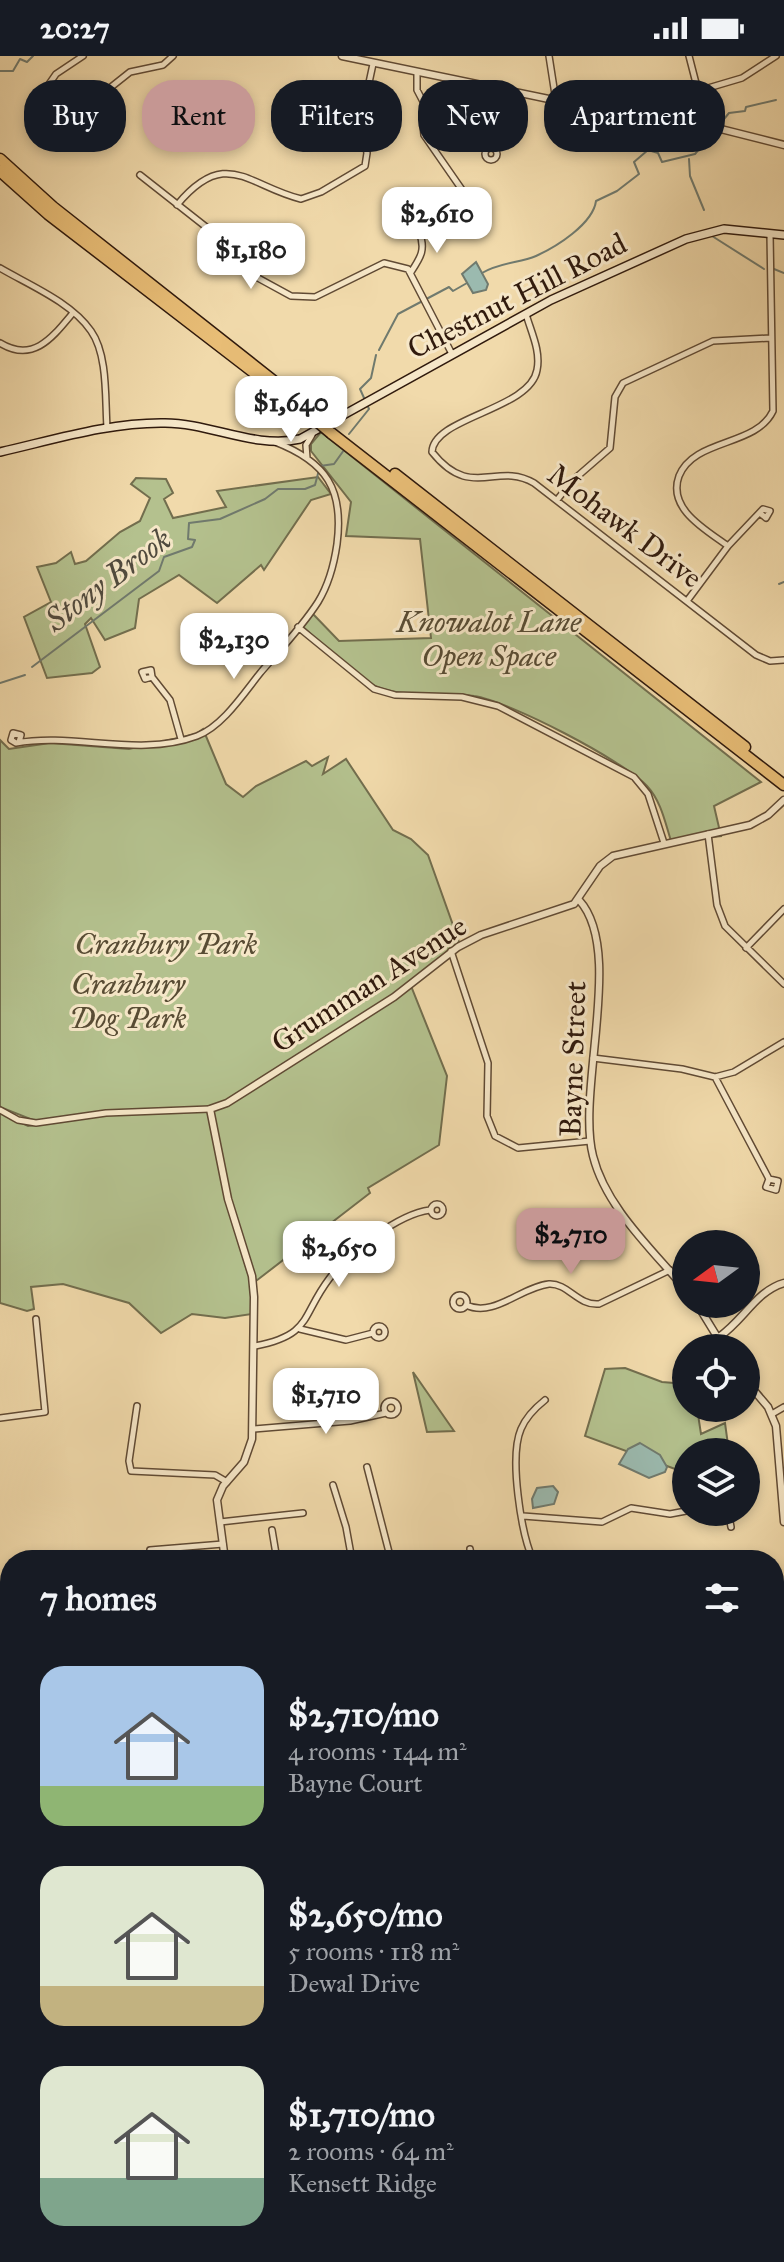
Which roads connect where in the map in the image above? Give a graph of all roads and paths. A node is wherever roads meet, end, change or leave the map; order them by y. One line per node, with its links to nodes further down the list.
1 (83, 56): 9 (street)
2 (173, 56): 10 (street)
3 (342, 56): 7 (street)
4 (549, 56): 12 (street)
5 (689, 56): 13 (street)
6 (776, 56): 14 (street)
7 (373, 64): 8 (street); 20 (street)
8 (417, 74): 11 (street); 21 (street)
9 (52, 80)
10 (120, 80)
11 (447, 80)
12 (553, 80)
13 (695, 80)
14 (725, 83)
15 (725, 130): 16 (street)
16 (784, 145)
17 (0, 159): 32 (highway)
18 (0, 171): 32 (highway)
19 (140, 175): 20 (street)
20 (177, 205): 26 (street)
21 (474, 207)
22 (419, 232): 26 (street)
23 (770, 234): 24 (main road, Chestnut Hill Road); 28 (main road, Chestnut Hill Road); 29 (street)
24 (784, 235)
25 (0, 268): 27 (street)
26 (411, 272): 31 (street)
27 (72, 314): 30 (street); 33 (street)
28 (525, 314): 31 (main road, Chestnut Hill Road); 39 (street, Mohawk Drive)
29 (770, 338): 39 (street); 41 (street)
30 (0, 343)
31 (452, 354): 35 (main road, Chestnut Hill Road)
32 (321, 421): 34 (highway, bridge)
33 (107, 428): 36 (main road, Chestnut Hill Road); 37 (main road, Chestnut Hill Road)
34 (334, 431): 48 (highway); 49 (highway)
35 (312, 434): 36 (main road, Chestnut Hill Road); 38 (street)
36 (274, 442): 38 (street)
37 (0, 452)
38 (308, 460): 43 (street)
39 (557, 500): 42 (street, Mohawk Drive)
40 (761, 514): 41 (street)
41 (728, 546): 42 (street)
42 (687, 601): 44 (street, Mohawk Drive)
43 (298, 627): 46 (street); 52 (street)
44 (784, 660)
45 (152, 677): 46 (street)
46 (181, 739): 47 (street)
47 (19, 742)
48 (784, 778)
49 (784, 785)
50 (784, 800): 51 (street)
51 (708, 834): 52 (street); 55 (street)
52 (664, 843): 53 (street)
53 (579, 900): 56 (street, Grumman Avenue); 59 (street, Bayne Street)
54 (784, 909): 55 (street)
55 (746, 948): 57 (street)
56 (451, 951): 61 (street, Grumman Avenue); 63 (street)
57 (784, 984)
58 (784, 1042): 60 (street)
59 (593, 1058): 60 (street); 63 (street, Bayne Street)
60 (715, 1077): 64 (street)
61 (210, 1109): 62 (street, Grumman Avenue); 74 (street)
62 (0, 1110)
63 (590, 1141): 66 (street, Bayne Street)
64 (769, 1179)
65 (430, 1210): 71 (street)
66 (670, 1270): 67 (street, Bayne Street); 69 (street)
67 (672, 1272)
68 (784, 1283): 73 (street)
69 (466, 1305)
70 (36, 1319): 81 (street)
71 (300, 1329): 72 (street); 74 (street)
72 (373, 1333)
73 (724, 1334)
74 (255, 1346): 82 (street)
75 (760, 1399): 80 (street)
76 (545, 1400): 88 (street)
77 (137, 1406): 84 (street)
78 (784, 1407): 80 (street)
79 (386, 1413): 82 (street)
80 (772, 1414): 90 (street)
81 (0, 1418)
82 (253, 1429): 84 (street)
83 (367, 1467): 97 (street)
84 (227, 1482): 89 (street)
85 (333, 1485): 96 (street)
86 (303, 1513): 89 (street)
87 (672, 1514): 88 (street)
88 (523, 1516): 98 (street)
89 (219, 1522): 92 (street)
90 (784, 1522)
91 (272, 1530): 95 (street)
92 (223, 1544): 93 (street); 94 (street)
93 (150, 1550)
94 (224, 1550)
95 (275, 1550)
96 (351, 1550)
97 (388, 1550)
98 (529, 1550)

